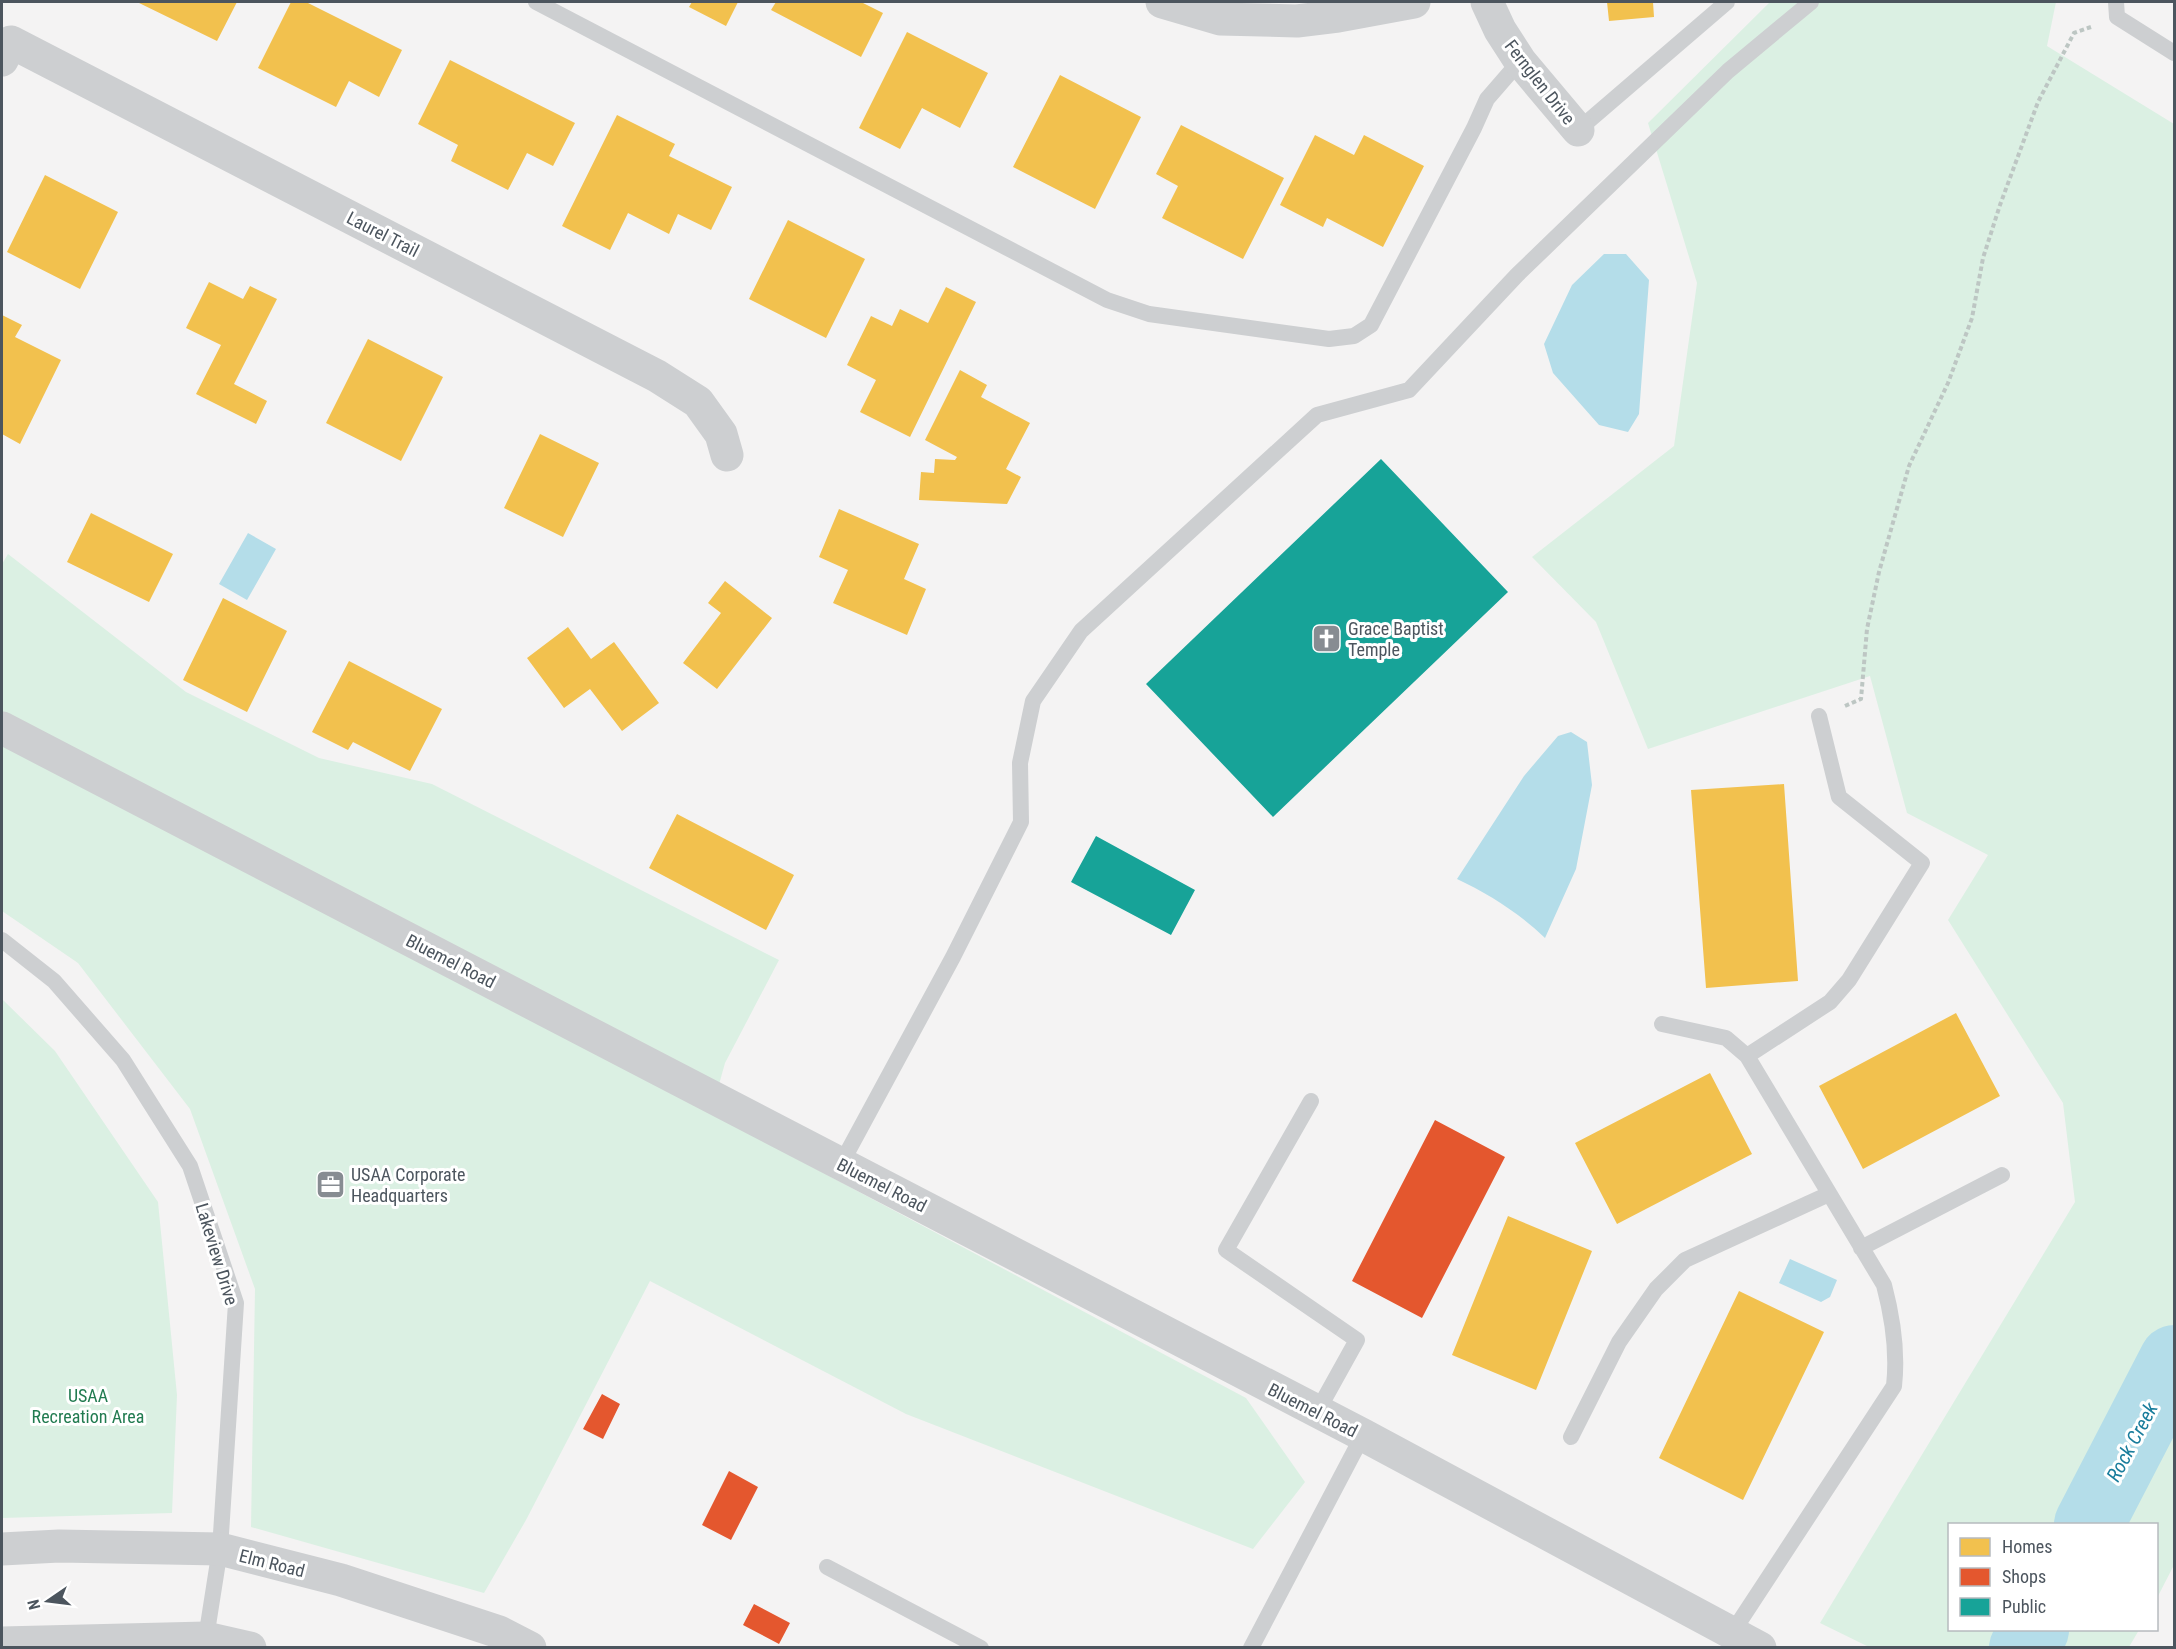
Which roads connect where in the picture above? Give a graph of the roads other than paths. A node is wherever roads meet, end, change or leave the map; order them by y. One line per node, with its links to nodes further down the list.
1 (536, 2): 10 (lane)
2 (1162, 2): 3 (street)
3 (1414, 2)
4 (1487, 2): 10 (street, Fernglen Drive)
5 (1727, 2): 11 (lane)
6 (1811, 2): 19 (lane)
7 (2116, 10): 9 (lane)
8 (6, 51): 12 (street, Laurel Trail)
9 (2175, 53)
10 (1520, 61): 11 (street, Fernglen Drive)
11 (1578, 130)
12 (727, 455)
13 (1819, 716): 17 (lane)
14 (2, 728): 19 (street, Bluemel Road)
15 (2, 940): 27 (lane, Lakeview Drive)
16 (1662, 1024): 17 (lane)
17 (1747, 1056): 21 (lane)
18 (1311, 1101): 23 (lane)
19 (841, 1164): 23 (street, Bluemel Road)
20 (2002, 1175): 22 (lane)
21 (1829, 1194): 22 (lane); 25 (lane)
22 (1861, 1248): 30 (lane)
23 (1317, 1412): 24 (street, Bluemel Road)
24 (1363, 1436): 30 (street, Bluemel Road); 35 (lane)
25 (1571, 1437)
26 (2, 1549): 27 (street, Elm Road)
27 (220, 1549): 29 (lane, Lakeview Drive); 33 (street, Elm Road)
28 (827, 1568): 34 (lane)
29 (206, 1638): 31 (street); 32 (street)
30 (1746, 1640)
31 (2, 1643)
32 (250, 1647)
33 (530, 1647)
34 (981, 1647)
35 (1251, 1647)

